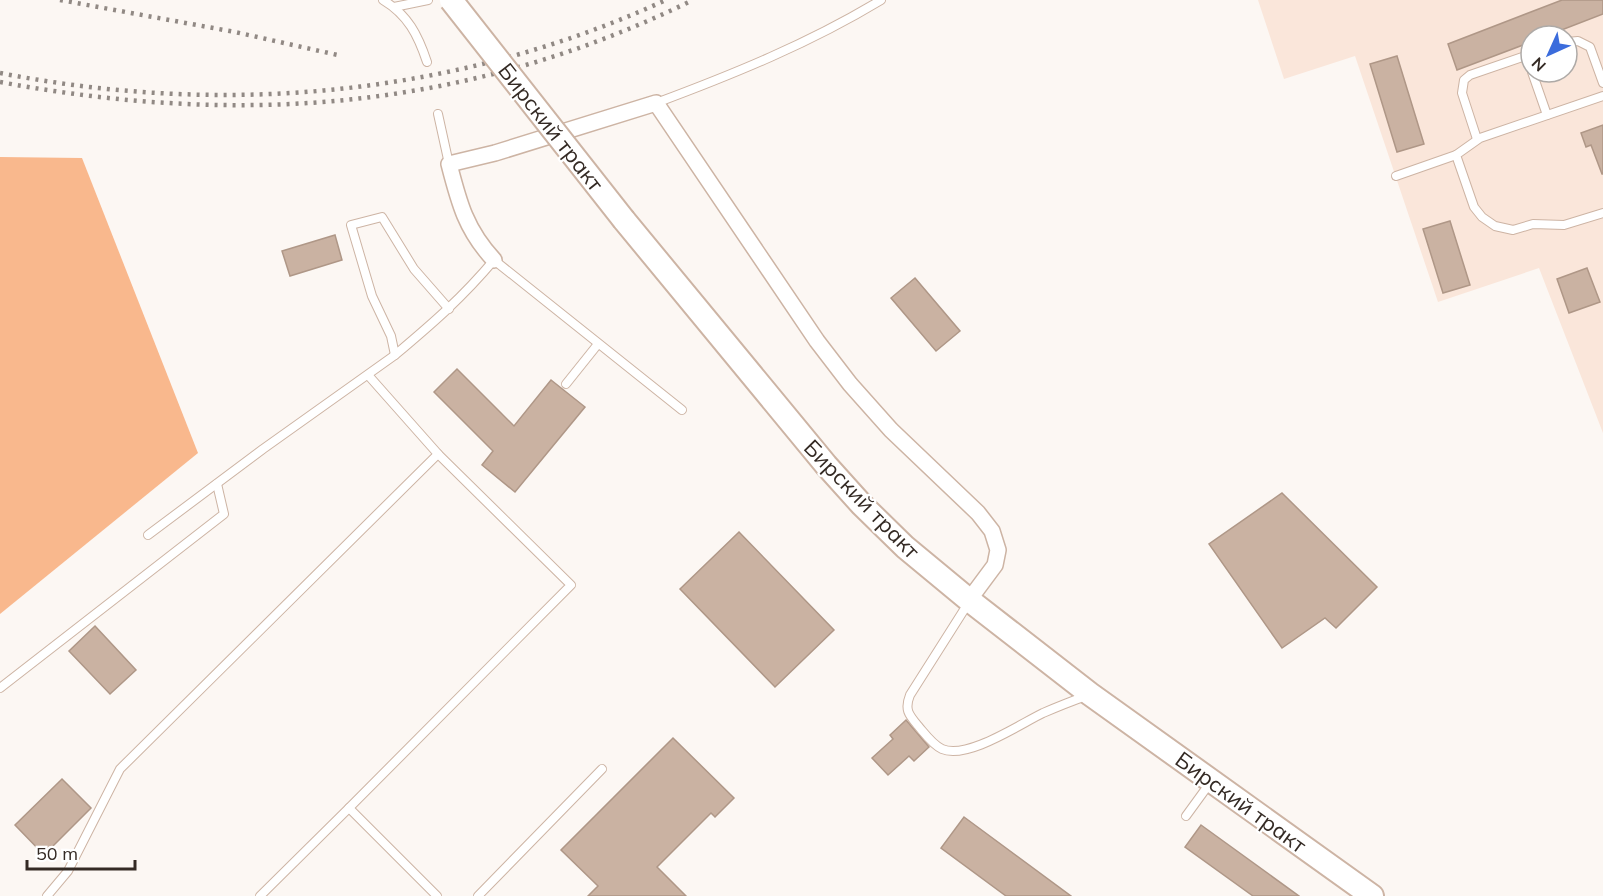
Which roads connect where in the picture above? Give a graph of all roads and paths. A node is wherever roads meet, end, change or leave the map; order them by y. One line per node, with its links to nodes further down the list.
1 (383, 0): 5 (lane)
2 (428, 0): 5 (lane)
3 (451, 0): 30 (main road, Бирский тракт, bridge)
4 (881, 0): 12 (lane)
5 (394, 7): 8 (lane)
6 (1579, 42): 9 (lane)
7 (1519, 58): 15 (lane)
8 (427, 62)
9 (1603, 83)
10 (1537, 84): 14 (lane)
11 (1603, 96): 14 (lane)
12 (656, 103): 17 (street); 30 (street)
13 (438, 114): 17 (lane)
14 (1547, 115): 15 (lane)
15 (1478, 139): 16 (lane)
16 (1456, 155): 18 (lane); 19 (lane)
17 (449, 164): 20 (street)
18 (1396, 177)
19 (1603, 213)
20 (494, 260): 21 (lane); 22 (lane)
21 (449, 309): 23 (lane); 23 (lane)
22 (598, 344): 25 (lane); 26 (lane)
23 (395, 354): 24 (lane)
24 (368, 375): 27 (lane); 28 (lane)
25 (566, 384)
26 (682, 410)
27 (438, 454): 35 (lane); 37 (lane)
28 (217, 484): 29 (lane); 31 (lane)
29 (148, 535)
30 (969, 600): 32 (main road, Бирский тракт); 32 (lane)
31 (0, 688)
32 (1090, 694): 34 (main road, Бирский тракт)
33 (602, 769): 40 (lane)
34 (1212, 781): 36 (lane); 41 (main road, Бирский тракт)
35 (349, 808): 38 (lane); 39 (lane)
36 (1186, 816)
37 (47, 896)
38 (260, 896)
39 (437, 896)
40 (478, 896)
41 (1372, 896)

